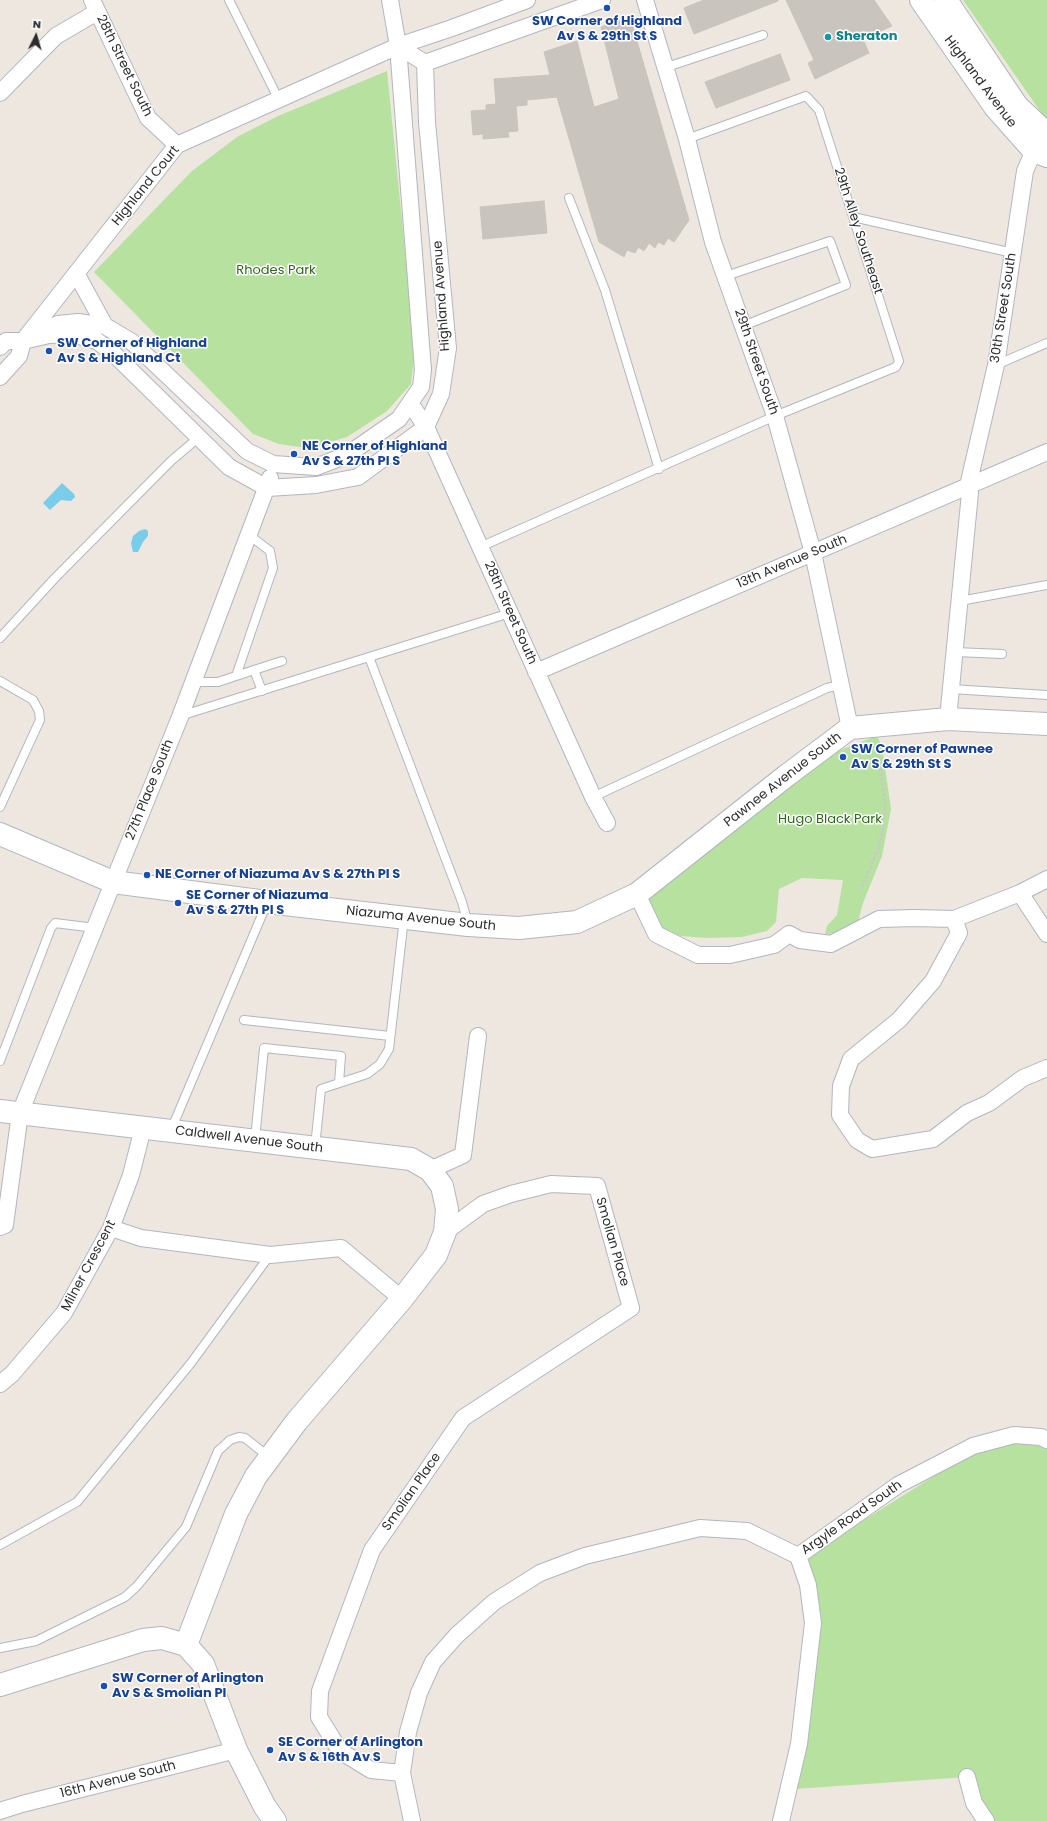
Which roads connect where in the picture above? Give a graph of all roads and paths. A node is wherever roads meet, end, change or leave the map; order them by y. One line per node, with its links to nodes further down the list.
1 (229, 0): 14 (lane)
2 (390, 0): 10 (street, Highland Avenue)
3 (527, 0): 10 (street)
4 (602, 0): 11 (street)
5 (645, 0): 12 (street, 29th Street South)
6 (921, 0): 16 (street, Highland Avenue)
7 (946, 0): 16 (street, Highland Avenue)
8 (94, 6): 13 (street); 17 (street, 28th Street South)
9 (763, 35): 12 (lane)
10 (398, 46): 11 (street); 14 (street, Highland Court); 30 (street, Highland Avenue)
11 (425, 63): 32 (street, Highland Avenue)
12 (666, 68): 15 (street, 29th Street South)
13 (0, 92)
14 (279, 100): 17 (street, Highland Court)
15 (687, 139): 19 (lane, 29th Alley Southeast); 22 (street, 29th Street South)
16 (1043, 144): 20 (street, 30th Street South)
17 (177, 145): 21 (street, Highland Court)
18 (570, 198): 36 (lane)
19 (853, 217): 20 (lane); 31 (lane, 29th Alley Southeast)
20 (1013, 253): 28 (street, 30th Street South)
21 (76, 273): 23 (street); 25 (street, Highland Court)
22 (726, 276): 24 (street, 29th Street South); 24 (lane)
23 (105, 326): 25 (street, Highland Avenue); 35 (street, Highland Avenue)
24 (743, 326): 31 (street, 29th Street South)
25 (23, 341): 27 (street, Highland Avenue); 29 (street); 33 (street, Highland Avenue)
26 (1047, 343): 28 (lane)
27 (0, 347)
28 (996, 365): 37 (street, 30th Street South)
29 (0, 378)
30 (410, 403): 32 (street, 28th Street South); 35 (street, Highland Avenue)
31 (775, 416): 36 (lane, 29th Alley Southeast); 41 (street, 29th Street South)
32 (426, 427): 38 (street, Highland Avenue); 40 (street, 28th Street South)
33 (198, 438): 38 (street, Highland Avenue); 45 (lane)
34 (1047, 452): 37 (street, 13th Avenue South)
35 (273, 464): 38 (street, 27th Place South)
36 (659, 469): 40 (lane, 29th Alley Southeast)
37 (968, 486): 41 (street, 13th Avenue South); 43 (street, 30th Street South)
38 (267, 488): 39 (street, 27th Place South)
39 (249, 535): 52 (lane); 54 (street, 27th Place South)
40 (480, 547): 44 (street, 28th Street South)
41 (813, 553): 51 (street, 13th Avenue South); 55 (street, 29th Street South)
42 (1047, 585): 43 (lane)
43 (960, 601): 46 (street, 30th Street South)
44 (510, 614): 48 (lane); 51 (street, 28th Street South)
45 (0, 638)
46 (955, 652): 47 (lane); 56 (street, 30th Street South)
47 (1002, 654)
48 (369, 657): 57 (lane); 75 (lane)
49 (282, 661): 50 (lane)
50 (254, 670): 52 (lane); 57 (lane)
51 (536, 672): 64 (street, 28th Street South)
52 (236, 676): 54 (lane)
53 (0, 681): 65 (lane)
54 (193, 682): 59 (street, 27th Place South)
55 (841, 685): 62 (street, 29th Street South); 64 (lane)
56 (951, 689): 58 (lane); 60 (street, 30th Street South)
57 (262, 691): 59 (lane)
58 (1047, 695)
59 (180, 717): 69 (street, 27th Place South)
60 (948, 719): 61 (street, Pawnee Avenue South); 62 (street, Pawnee Avenue South)
61 (1047, 724)
62 (850, 728): 72 (street, Pawnee Avenue South)
63 (877, 740): 70 (path)
64 (593, 797): 66 (street, 28th Street South)
65 (0, 807)
66 (607, 823)
67 (0, 834): 69 (street, Niazuma Avenue South)
68 (1047, 879): 71 (street)
69 (113, 882): 73 (street, Niazuma Avenue South); 77 (street, 27th Place South)
70 (862, 887)
71 (1020, 893): 76 (street); 78 (street)
72 (637, 894): 75 (street, Niazuma Avenue South); 76 (street)
73 (267, 902): 74 (street, Niazuma Avenue South); 87 (lane)
74 (404, 918): 75 (street, Niazuma Avenue South); 80 (lane)
75 (468, 925)
76 (956, 926): 83 (street)
77 (95, 928): 82 (lane); 85 (street, 27th Place South)
78 (1047, 934)
79 (244, 1020): 80 (lane)
80 (390, 1036): 84 (lane)
81 (478, 1036): 90 (street)
82 (0, 1061)
83 (1047, 1068)
84 (339, 1083): 88 (lane); 89 (lane)
85 (10, 1112): 86 (street, Caldwell Avenue South); 91 (street, 27th Place South)
86 (143, 1128): 87 (street, Caldwell Avenue South); 92 (street, Milner Crescent)
87 (171, 1131): 88 (street, Caldwell Avenue South)
88 (254, 1141): 89 (street, Caldwell Avenue South)
89 (315, 1148): 90 (street, Caldwell Avenue South)
90 (430, 1170): 93 (street, Caldwell Avenue South)
91 (0, 1227)
92 (111, 1228): 94 (street); 96 (street, Milner Crescent)
93 (445, 1232): 95 (street); 105 (street, Smolian Place)
94 (270, 1255): 95 (street); 99 (lane)
95 (402, 1299): 98 (street)
96 (0, 1384)
97 (1047, 1440): 100 (street, Argyle Road South)
98 (270, 1457): 101 (street); 102 (lane)
99 (0, 1545)
100 (798, 1556): 105 (street); 110 (street, Argyle Road South)
101 (186, 1645): 103 (street); 104 (street)
102 (0, 1648)
103 (0, 1685)
104 (236, 1750): 107 (street, 16th Avenue South); 108 (street)
105 (402, 1773): 109 (street)
106 (967, 1777): 111 (street)
107 (0, 1811)
108 (275, 1821)
109 (412, 1821)
110 (781, 1821)
111 (986, 1821)

